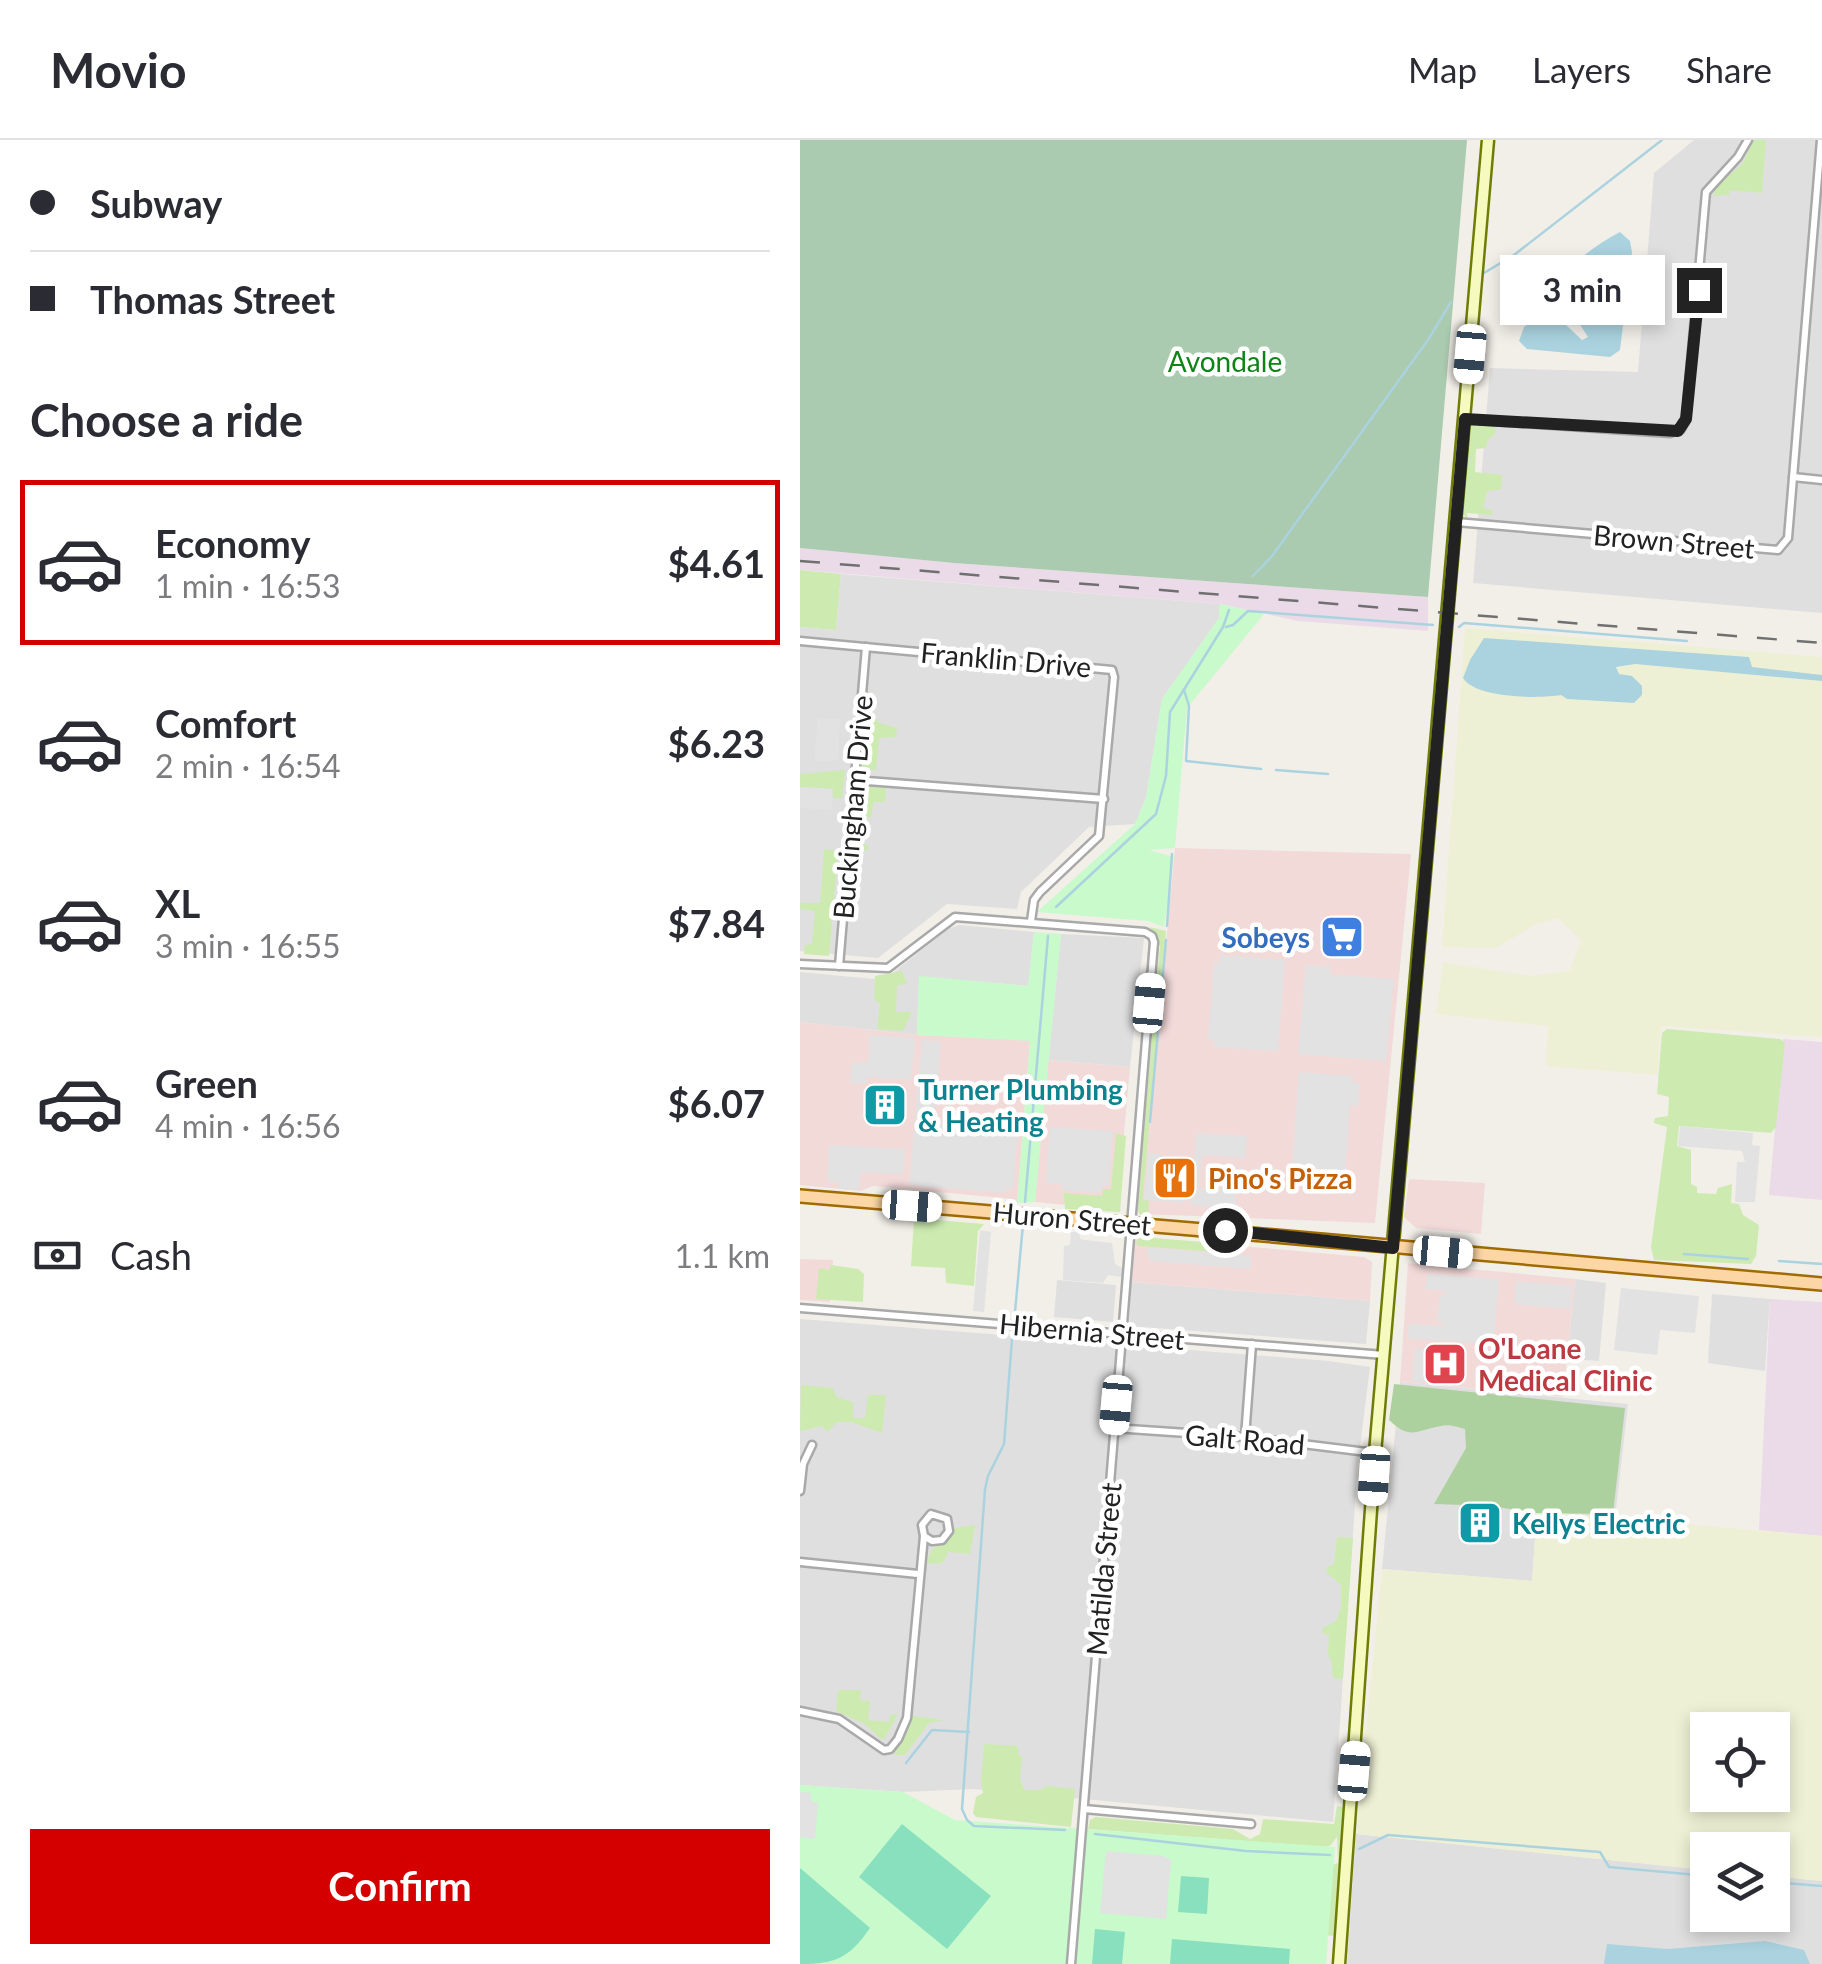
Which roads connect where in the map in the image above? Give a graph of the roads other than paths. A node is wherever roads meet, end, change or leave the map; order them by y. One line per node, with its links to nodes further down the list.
1 (1488, 140): 4 (street)
2 (1748, 140): 4 (street)
3 (1821, 140): 5 (street, Brown Street)
4 (1465, 419): 7 (street)
5 (1792, 477): 6 (street); 7 (street, Brown Street)
6 (1822, 480)
7 (1456, 522): 17 (street)
8 (800, 641): 9 (street, Franklin Drive)
9 (866, 647): 10 (street, Buckingham Drive); 11 (street, Franklin Drive)
10 (854, 780): 11 (street); 14 (street, Buckingham Drive)
11 (1104, 799): 12 (street, Franklin Drive)
12 (1031, 921): 14 (street); 16 (street, Matilda Street)
13 (800, 964): 14 (street)
14 (839, 966)
15 (800, 1196): 16 (main road, Huron Street)
16 (1130, 1222): 17 (main road, Huron Street); 20 (street, Matilda Street)
17 (1393, 1248): 18 (main road, Huron Street); 22 (street)
18 (1822, 1284)
19 (800, 1308): 20 (street, Hibernia Street)
20 (1122, 1334): 21 (street, Hibernia Street); 23 (street, Matilda Street)
21 (1252, 1344): 22 (street, Hibernia Street); 24 (street)
22 (1385, 1355): 26 (street)
23 (1114, 1428): 24 (street, Galt Road); 32 (street, Matilda Street)
24 (1245, 1437): 26 (street, Galt Road)
25 (812, 1445): 27 (street)
26 (1375, 1453): 35 (street)
27 (800, 1491)
28 (924, 1536): 28 (street); 30 (street)
29 (800, 1562): 30 (street)
30 (918, 1574): 31 (street)
31 (800, 1711)
32 (1084, 1810): 33 (street); 34 (street, Matilda Street)
33 (1251, 1824)
34 (1071, 1964)
35 (1339, 1964)

